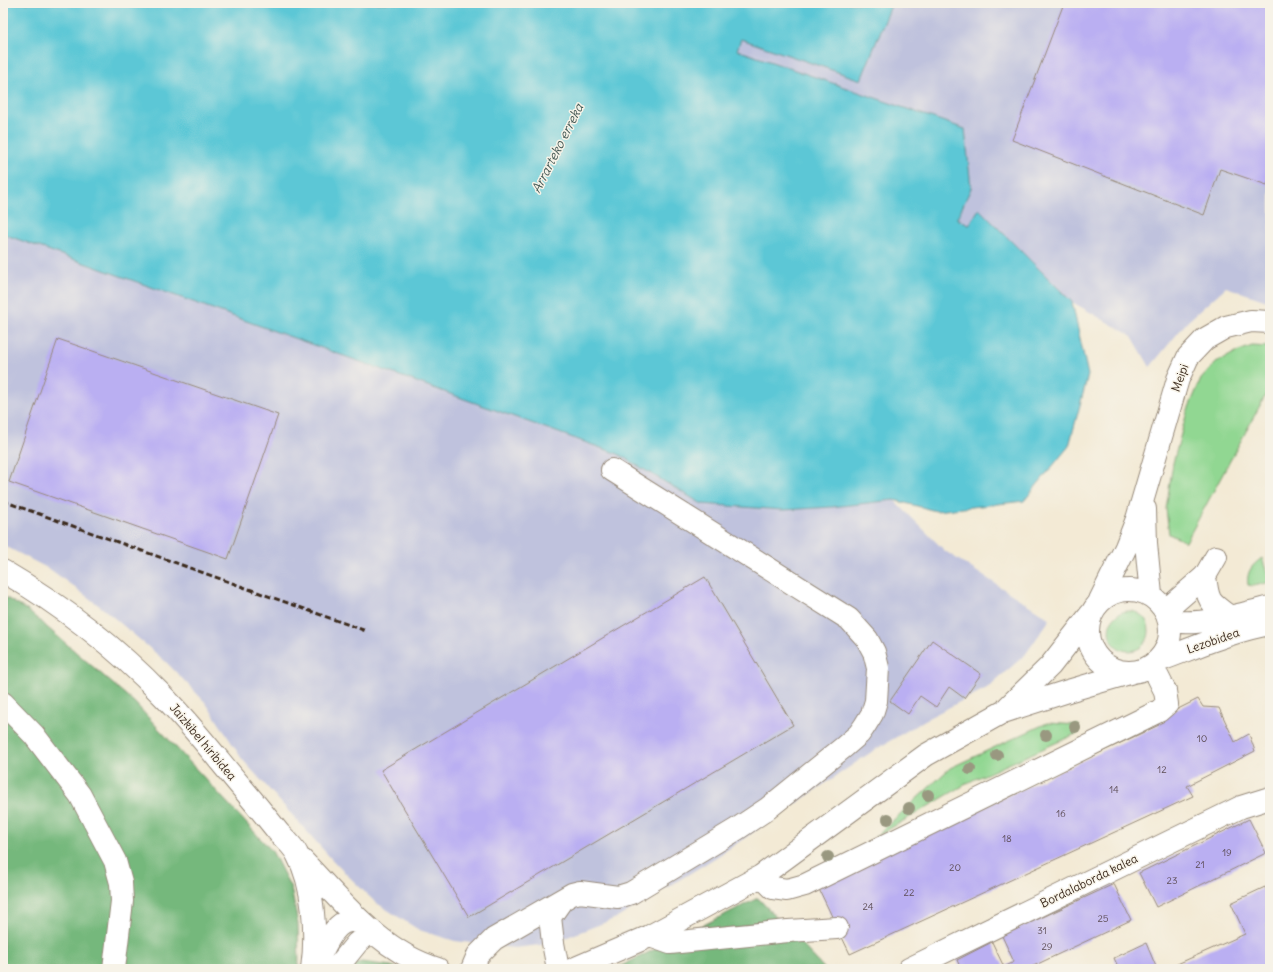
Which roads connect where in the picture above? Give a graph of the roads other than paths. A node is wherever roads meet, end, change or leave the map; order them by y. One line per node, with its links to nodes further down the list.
1 (1270, 322): 3 (street, Meipi)
2 (612, 470): 19 (street)
3 (1146, 490): 8 (street, Meipi); 9 (street, Meipi)
4 (1216, 557): 6 (street)
5 (3, 571): 17 (street, Jaizkibel hiribidea)
6 (1205, 576): 9 (street); 10 (street)
7 (1270, 607): 10 (street, Lezobidea)
8 (1095, 608): 9 (street); 13 (street); 15 (street)
9 (1162, 609): 10 (street, Lezobidea); 12 (street)
10 (1230, 617)
11 (1270, 624): 12 (street, Lezobidea)
12 (1158, 669): 13 (street); 18 (street)
13 (1133, 672): 15 (street)
14 (3, 703): 23 (street)
15 (1003, 712): 18 (street)
16 (1270, 798): 30 (street, Bordalaborda kalea)
17 (296, 853): 20 (street); 24 (street, Jaizkibel hiribidea)
18 (761, 876): 22 (street)
19 (562, 900): 27 (street); 28 (street)
20 (368, 928): 24 (street, Jaizkibel hiribidea); 25 (street); 26 (street)
21 (837, 928): 22 (street)
22 (650, 936): 29 (street)
23 (114, 969)
24 (313, 969)
25 (336, 969)
26 (438, 969)
27 (472, 969)
28 (558, 969)
29 (573, 969)
30 (909, 969)

